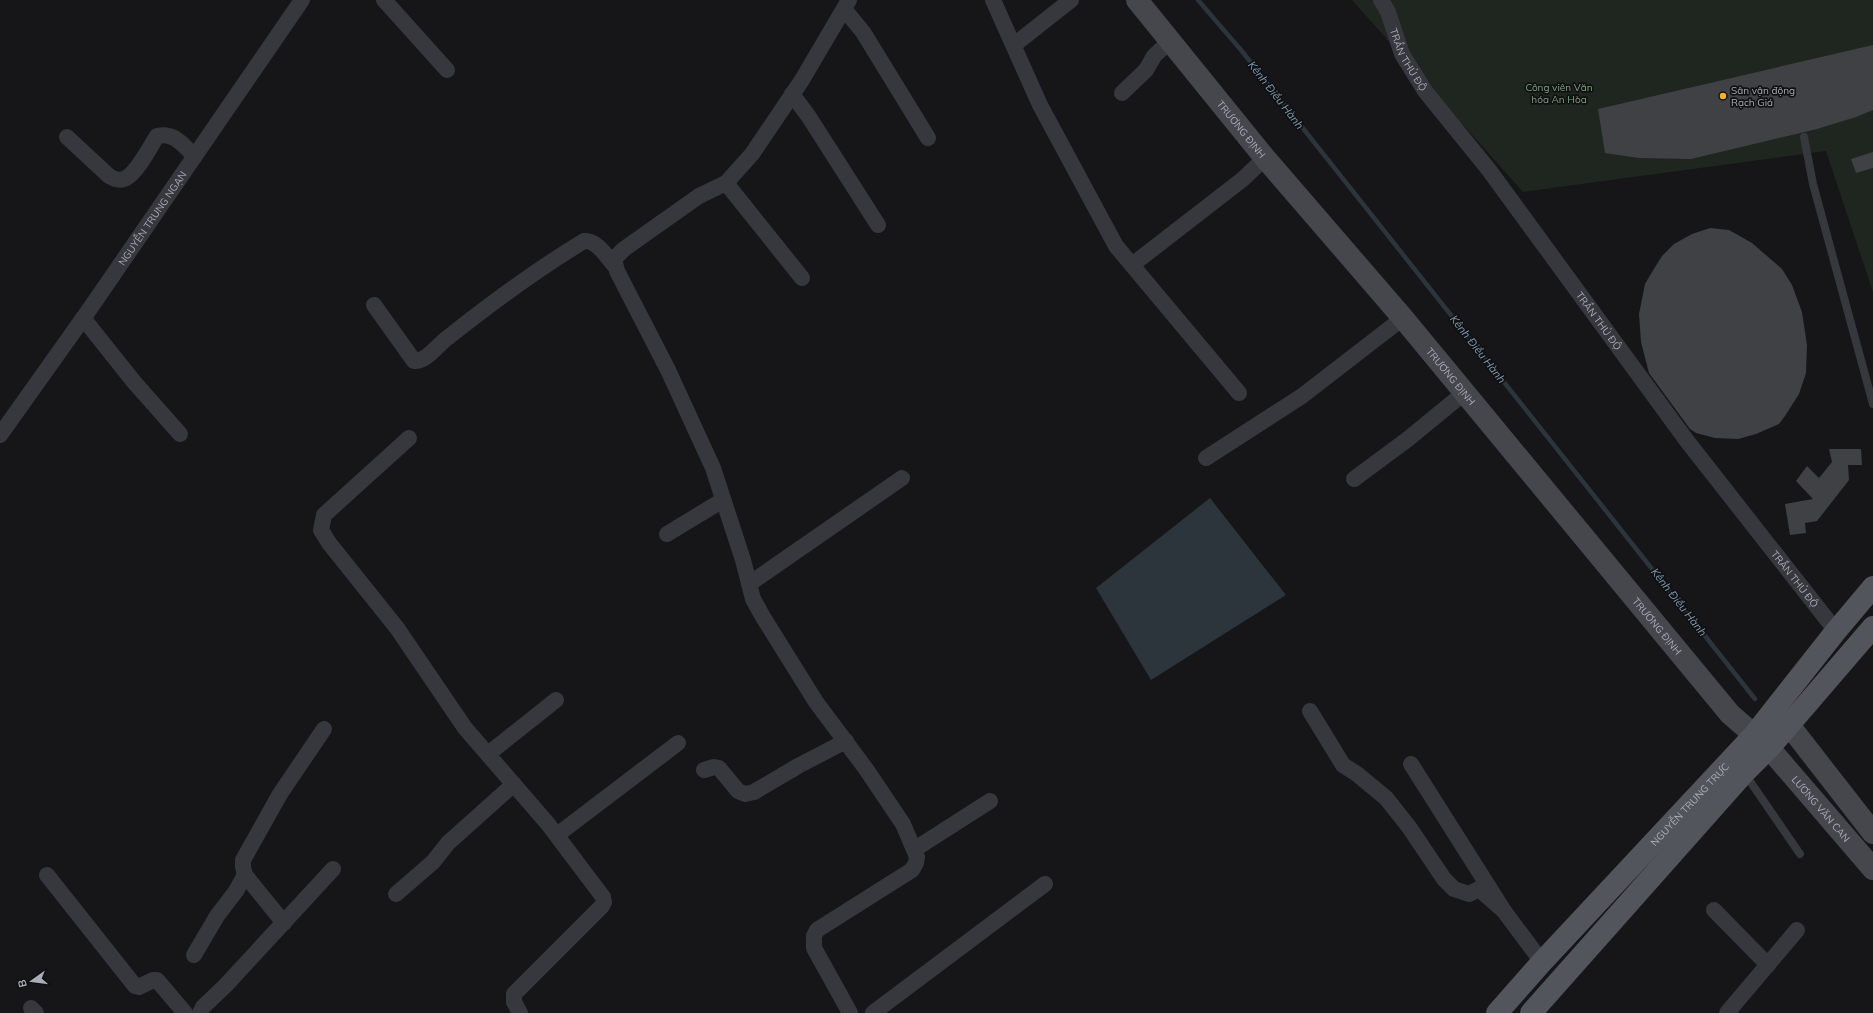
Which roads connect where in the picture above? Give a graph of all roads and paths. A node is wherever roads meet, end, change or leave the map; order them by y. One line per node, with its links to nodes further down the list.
1 (302, 0): 16 (street, NGUYỄN TRUNG NGẠN)
2 (384, 0): 10 (street)
3 (993, 0): 9 (street)
4 (1071, 0): 9 (street)
5 (1137, 0): 8 (street, TRƯƠNG ĐỊNH)
6 (1381, 0): 40 (street, TRẦN THỦ ĐỘ)
7 (847, 4): 12 (street); 15 (street)
8 (1170, 41): 11 (street); 17 (street, TRƯƠNG ĐỊNH)
9 (1014, 45): 21 (street)
10 (447, 70)
11 (1122, 93)
12 (792, 94): 18 (street); 19 (street)
13 (67, 137): 16 (street)
14 (1804, 137): 28 (lane)
15 (928, 138)
16 (195, 156): 24 (street, NGUYỄN TRUNG NGẠN)
17 (1265, 158): 21 (street); 25 (street, TRƯƠNG ĐỊNH)
18 (726, 183): 20 (street); 22 (street)
19 (878, 225)
20 (614, 265): 23 (street); 35 (street)
21 (1132, 265): 26 (street)
22 (802, 278)
23 (374, 305)
24 (83, 318): 29 (street); 30 (street, NGUYỄN TRUNG NGẠN)
25 (1403, 318): 27 (street, TRƯƠNG ĐỊNH); 32 (street)
26 (1239, 393)
27 (1464, 393): 34 (street); 47 (street, TRƯƠNG ĐỊNH)
28 (1873, 404)
29 (180, 434)
30 (0, 435)
31 (409, 438): 49 (street)
32 (1206, 458)
33 (902, 478): 37 (street)
34 (1354, 479)
35 (723, 500): 36 (street); 37 (street)
36 (667, 534)
37 (749, 584): 46 (street)
38 (1873, 588): 40 (main road, NGUYỄN TRUNG TRỰC)
39 (1873, 627): 44 (main road, NGUYỄN TRUNG TRỰC)
40 (1836, 631): 42 (main road, NGUYỄN TRUNG TRỰC)
41 (556, 700): 49 (street)
42 (1774, 709): 44 (street); 47 (main road, NGUYỄN TRUNG TRỰC)
43 (1310, 711): 66 (street)
44 (1789, 725): 47 (main road, NGUYỄN TRUNG TRỰC); 55 (street)
45 (324, 729): 62 (street)
46 (846, 741): 51 (street); 57 (street)
47 (1762, 742): 52 (main road, NGUYỄN TRUNG TRỰC); 60 (street, LƯƠNG VĂN CAN); 70 (main road, NGUYỄN TRUNG TRỰC)
48 (678, 743): 56 (street)
49 (488, 754): 53 (street)
50 (1411, 764): 66 (street)
51 (704, 770)
52 (1744, 773): 58 (lane); 78 (main road, NGUYỄN TRUNG TRỰC)
53 (514, 784): 56 (street); 64 (street)
54 (990, 801): 57 (street)
55 (1873, 833)
56 (557, 835): 74 (street)
57 (915, 849): 75 (street)
58 (1800, 854)
59 (333, 869): 67 (street)
60 (1873, 869)
61 (47, 875): 72 (street)
62 (245, 875): 67 (street); 69 (street)
63 (1045, 884): 76 (street)
64 (396, 894)
65 (1714, 910): 71 (street)
66 (1504, 911): 70 (street)
67 (284, 922): 73 (street)
68 (1797, 930): 71 (street)
69 (194, 955)
70 (1542, 962): 77 (main road, NGUYỄN TRUNG TRỰC)
71 (1768, 965): 79 (street)
72 (185, 1013)
73 (200, 1013)
74 (520, 1013)
75 (850, 1013)
76 (873, 1013)
77 (1497, 1013)
78 (1531, 1013)
79 (1727, 1013)

